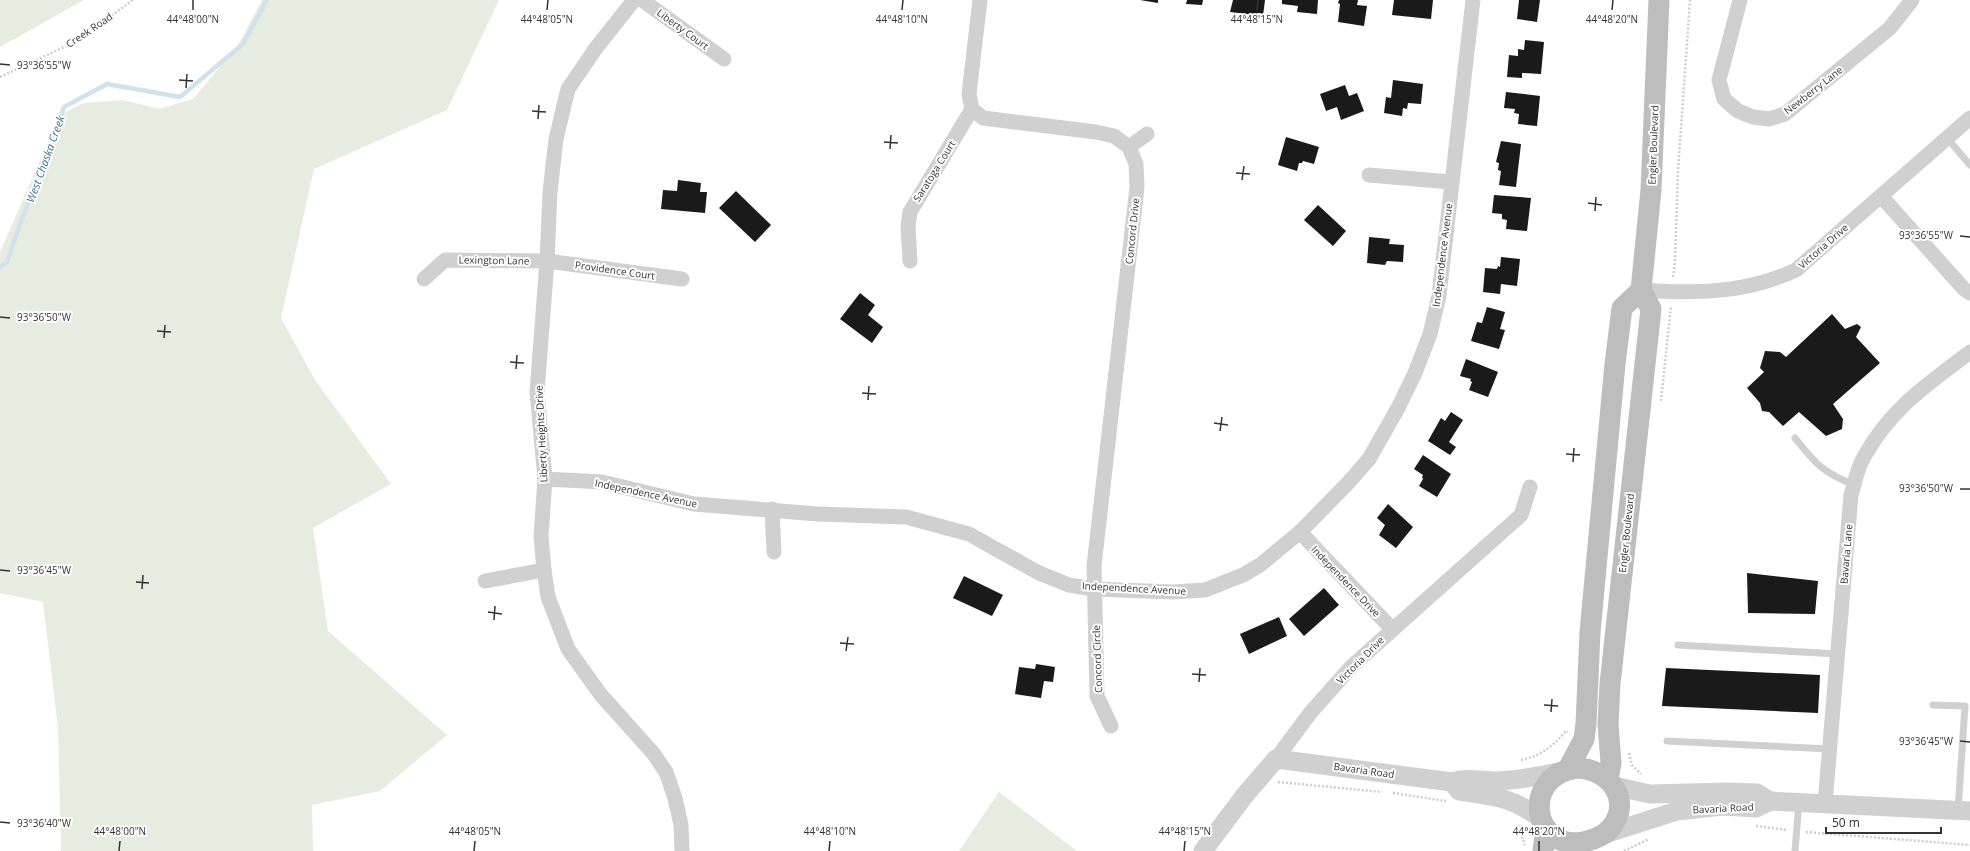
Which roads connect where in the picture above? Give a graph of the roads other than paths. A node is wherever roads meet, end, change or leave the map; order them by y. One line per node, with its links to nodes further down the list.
1 (634, 0): 18 (street, Liberty Heights Drive)
2 (642, 0): 8 (street, Liberty Court)
3 (980, 0): 9 (street)
4 (1473, 0): 16 (street, Independence Avenue)
5 (1658, 0): 22 (main road, Engler Boulevard)
6 (1740, 0): 7 (street, Newberry Lane)
7 (1912, 0)
8 (724, 59)
9 (972, 109): 13 (street); 19 (street, Saratoga Court)
10 (1970, 118): 12 (street, Victoria Drive)
11 (1147, 134): 13 (street)
12 (1947, 138): 14 (lane); 17 (street, Victoria Drive)
13 (1129, 147): 34 (street, Concord Drive)
14 (1970, 165)
15 (1369, 174): 16 (street)
16 (1451, 182): 30 (street, Independence Avenue)
17 (1881, 196): 22 (street, Victoria Drive); 23 (street)
18 (548, 261): 20 (street, Lexington Lane); 21 (street, Providence Court); 26 (street, Liberty Heights Drive)
19 (910, 261)
20 (424, 279)
21 (682, 279)
22 (1641, 290): 43 (main road); 45 (main road, Engler Boulevard)
23 (1970, 293)
24 (1970, 352): 27 (street, Bavaria Lane)
25 (1795, 438): 27 (lane)
26 (544, 479): 29 (street, Independence Avenue); 32 (street, Liberty Heights Drive)
27 (1854, 486): 37 (street, Bavaria Lane)
28 (1530, 487): 35 (street, Victoria Drive)
29 (772, 509): 31 (street); 34 (street, Independence Avenue)
30 (1300, 532): 34 (street, Independence Avenue); 35 (street, Independence Drive)
31 (774, 552)
32 (544, 570): 33 (street); 53 (street, Liberty Heights Drive)
33 (485, 581)
34 (1094, 588): 39 (street, Concord Circle)
35 (1392, 629): 42 (street, Victoria Drive)
36 (1678, 644): 37 (lane)
37 (1838, 654): 41 (street, Bavaria Lane)
38 (1933, 704): 49 (lane)
39 (1111, 726)
40 (1667, 741): 41 (lane)
41 (1830, 749): 48 (street, Bavaria Lane)
42 (1276, 759): 44 (street, Bavaria Road); 54 (street, Victoria Drive)
43 (1565, 770): 44 (street, Bavaria Road); 45 (main road); 50 (main road)
44 (1452, 782): 50 (street, Bavaria Road)
45 (1611, 782): 46 (street, Bavaria Road); 51 (main road)
46 (1770, 801): 47 (street, Bavaria Road); 51 (street, Bavaria Road)
47 (1799, 802): 48 (street, Bavaria Road); 55 (lane)
48 (1825, 803): 49 (street, Bavaria Road)
49 (1964, 810)
50 (1544, 824): 51 (main road); 52 (main road)
51 (1591, 842)
52 (1535, 850)
53 (682, 851)
54 (1203, 851)
55 (1795, 851)

